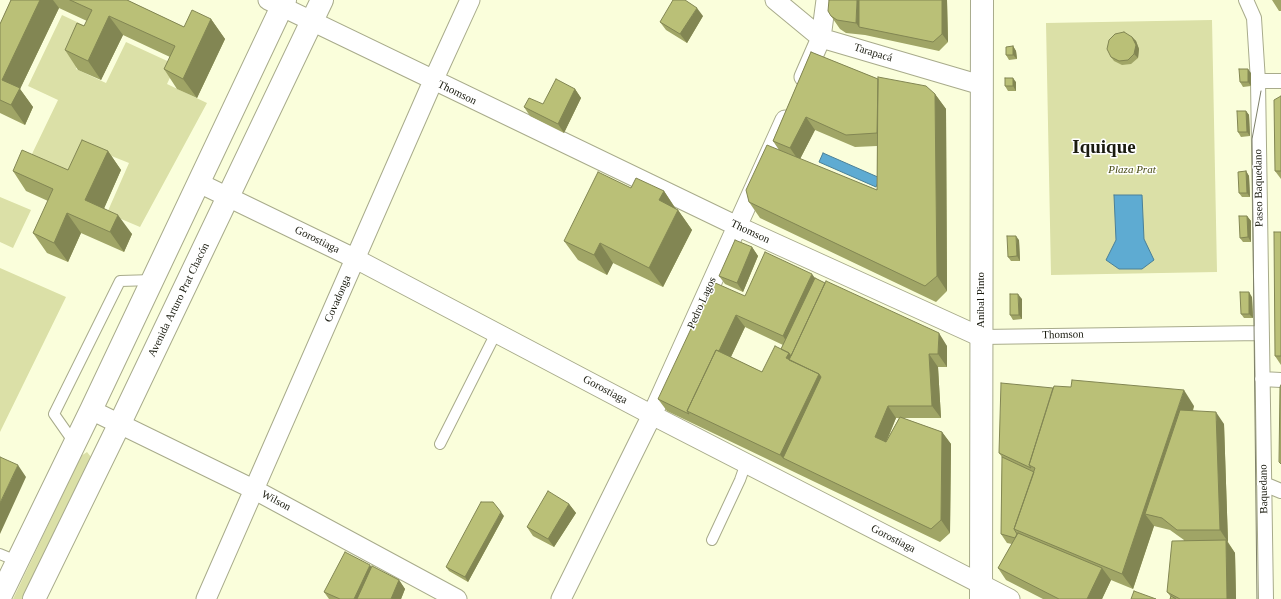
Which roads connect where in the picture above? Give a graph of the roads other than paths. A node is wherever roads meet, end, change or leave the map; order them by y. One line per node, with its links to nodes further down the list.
1 (322, 0): 8 (main road, Avenida Arturo Prat Chacón)
2 (470, 0): 10 (street, Covadonga)
3 (775, 0): 9 (street, Tarapacá)
4 (826, 0): 9 (street, Pedro Lagos)
5 (982, 0): 13 (main road, Aníbal Pinto)
6 (1246, 0): 11 (street, Paseo Baquedano)
7 (278, 2): 8 (street, Thomson); 14 (main road)
8 (312, 21): 10 (street, Thomson); 15 (main road, Avenida Arturo Prat Chacón)
9 (821, 38): 13 (street, Tarapacá); 16 (street, Pedro Lagos)
10 (433, 81): 16 (street, Thomson); 17 (street, Covadonga)
11 (1258, 81): 12 (street); 20 (street, Paseo Baquedano)
12 (1281, 81)
13 (982, 85): 21 (main road, Aníbal Pinto)
14 (199, 182): 15 (street, Gorostiaga); 18 (main road)
15 (228, 197): 17 (street, Gorostiaga); 26 (main road, Avenida Arturo Prat Chacón)
16 (737, 226): 21 (street, Thomson); 25 (street, Pedro Lagos)
17 (356, 259): 19 (street, Gorostiaga); 31 (street, Covadonga)
18 (153, 280): 24 (main road); 27 (lane)
19 (496, 333): 25 (street, Gorostiaga); 28 (lane)
20 (1262, 333): 21 (street, Thomson); 22 (street, Paseo Baquedano)
21 (982, 337): 35 (main road, Aníbal Pinto)
22 (1262, 379): 23 (street); 30 (street, Baquedano)
23 (1281, 380)
24 (91, 410): 26 (street, Wilson); 27 (main road)
25 (652, 415): 29 (street, Gorostiaga); 40 (street, Pedro Lagos)
26 (120, 423): 31 (street, Wilson); 37 (main road, Avenida Arturo Prat Chacón)
27 (75, 444): 34 (main road)
28 (440, 444)
29 (746, 463): 33 (lane); 35 (street, Gorostiaga)
30 (1264, 484): 32 (street); 42 (street, Baquedano)
31 (255, 490): 38 (street, Covadonga); 39 (street, Wilson)
32 (1281, 491)
33 (712, 540)
34 (9, 558): 36 (main road)
35 (981, 592): 41 (street, Gorostiaga)
36 (0, 597)
37 (34, 599)
38 (206, 599)
39 (457, 599)
40 (561, 599)
41 (1010, 599)
42 (1266, 599)

